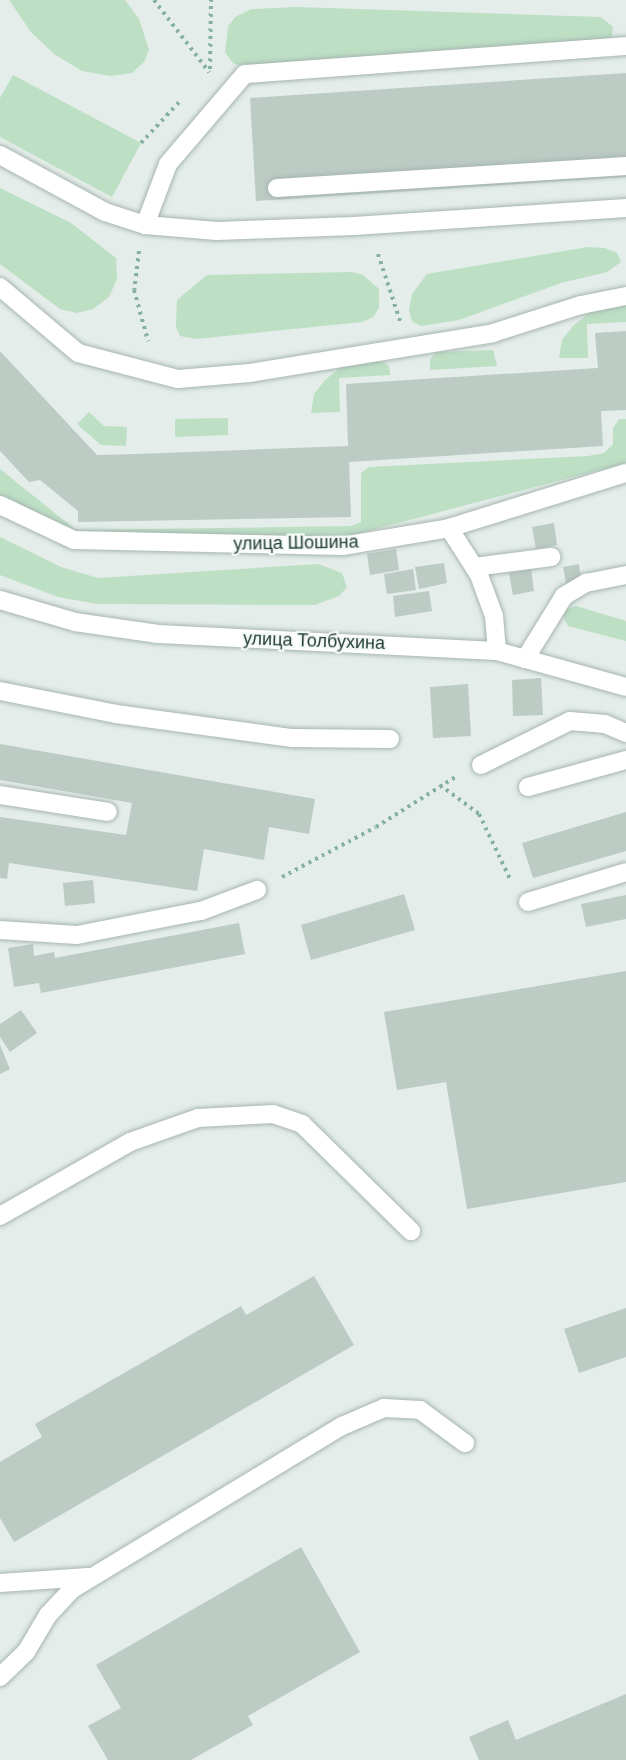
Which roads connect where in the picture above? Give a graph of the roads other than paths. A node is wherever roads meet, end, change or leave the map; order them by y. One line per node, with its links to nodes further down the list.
1 (626, 46): 6 (street)
2 (0, 155): 6 (street)
3 (626, 166): 4 (street)
4 (277, 188)
5 (626, 208): 6 (street)
6 (145, 225)
7 (0, 287): 8 (street)
8 (626, 296)
9 (626, 473): 11 (street, улица Шошина)
10 (0, 505): 11 (street, улица Шошина)
11 (449, 528): 13 (street)
12 (551, 556): 13 (street)
13 (474, 567): 16 (street)
14 (626, 575): 17 (street)
15 (0, 600): 16 (street, улица Толбухина)
16 (497, 651): 17 (street, улица Толбухина)
17 (525, 659): 18 (street, улица Толбухина)
18 (626, 687)
19 (0, 692): 21 (street)
20 (626, 733): 23 (street)
21 (390, 739)
22 (626, 760): 24 (street)
23 (481, 765)
24 (528, 787)
25 (0, 795): 26 (street)
26 (108, 812)
27 (626, 872): 29 (street)
28 (257, 890): 30 (street)
29 (528, 902)
30 (0, 930)
31 (0, 1216): 32 (street)
32 (411, 1232)
33 (465, 1443): 34 (street)
34 (89, 1577): 35 (street); 36 (street)
35 (0, 1583)
36 (0, 1677)

